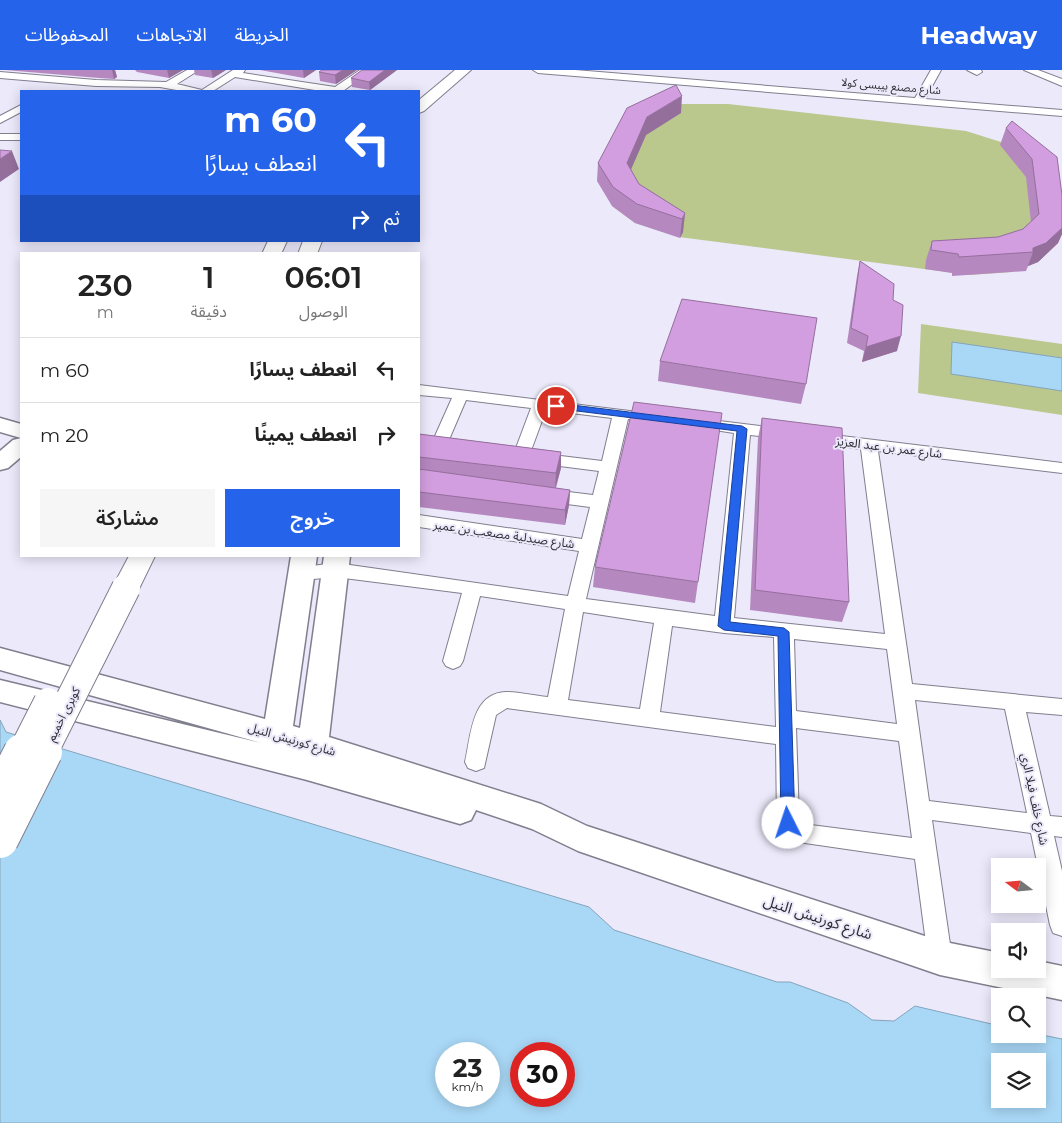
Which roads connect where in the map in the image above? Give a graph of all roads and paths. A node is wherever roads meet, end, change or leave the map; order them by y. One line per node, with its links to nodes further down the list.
1 (63, 70): 14 (street)
2 (191, 70): 21 (street)
3 (284, 70): 15 (street)
4 (367, 70): 26 (street)
5 (464, 70): 28 (main road)
6 (538, 70): 27 (street, شارع مصنع بيبسى كولا)
7 (936, 70): 27 (street)
8 (1030, 70): 17 (street)
9 (130, 72): 18 (street)
10 (236, 72): 15 (street); 24 (street)
11 (0, 75): 13 (street)
12 (319, 75): 20 (street)
13 (18, 77): 14 (street); 19 (street)
14 (50, 79): 16 (street)
15 (270, 79): 20 (street)
16 (68, 81): 18 (street); 22 (street)
17 (1062, 83)
18 (110, 84): 21 (street)
19 (6, 85)
20 (305, 85): 25 (street)
21 (168, 86): 23 (street)
22 (52, 90)
23 (191, 90)
24 (208, 90)
25 (332, 90)
26 (339, 90)
27 (918, 100): 30 (street, شارع مصنع بيبسى كولا)
28 (420, 107)
29 (20, 109): 31 (street)
30 (1062, 113)
31 (0, 120)
32 (0, 137): 33 (street)
33 (20, 137)
34 (420, 390): 35 (street, شارع عمر بن عبد العزيز)
35 (461, 395): 36 (street, شارع عمر بن عبد العزيز); 42 (street)
36 (540, 404): 37 (street, شارع عمر بن عبد العزيز); 44 (street)
37 (621, 414): 39 (street, شارع عمر بن عبد العزيز); 46 (street)
38 (0, 425): 40 (main road)
39 (742, 429): 41 (street, شارع عمر بن عبد العزيز); 60 (street)
40 (17, 442): 45 (main road)
41 (869, 445): 47 (street, شارع عمر بن عبد العزيز); 62 (street)
42 (457, 447)
43 (503, 454): 44 (street)
44 (521, 456): 46 (street)
45 (0, 463)
46 (608, 468): 49 (street)
47 (1062, 468)
48 (524, 492): 49 (street)
49 (600, 502): 51 (street)
50 (420, 521): 51 (street, شارع صيدلية مصعب بن عمير)
51 (590, 546): 58 (street)
52 (122, 557): 56 (main road)
53 (141, 557): 56 (main road)
54 (336, 563): 55 (street); 57 (street); 74 (main road)
55 (302, 564): 73 (main road)
56 (117, 587): 76 (main road, كوبرى اخميم, bridge); 79 (main road, كوبرى اخميم, bridge)
57 (473, 588): 58 (street); 64 (street)
58 (574, 605): 59 (street); 68 (street)
59 (664, 618): 60 (street); 70 (street)
60 (724, 626): 61 (street)
61 (784, 632): 62 (street); 71 (street)
62 (895, 642): 66 (street)
63 (0, 659): 73 (main road, شارع كورنيش النيل)
64 (453, 661)
65 (0, 691): 73 (main road, شارع كورنيش النيل)
66 (903, 691): 67 (street); 72 (street)
67 (1014, 702): 69 (street); 78 (street, شارع خلف فيلا الري)
68 (557, 707): 70 (street); 75 (street)
69 (1062, 707)
70 (649, 719): 71 (street)
71 (785, 728): 72 (street); 80 (street)
72 (909, 734): 77 (street)
73 (276, 747): 74 (main road, شارع كورنيش النيل)
74 (310, 756): 82 (main road, شارع كورنيش النيل)
75 (476, 762)
76 (0, 795)
77 (920, 809): 78 (street); 80 (street)
78 (1051, 826): 81 (street, شارع خلف فيلا الري)
79 (0, 840)
80 (925, 850): 82 (street)
81 (1062, 925)
82 (940, 958): 83 (main road, شارع كورنيش النيل)
83 (1062, 984)

